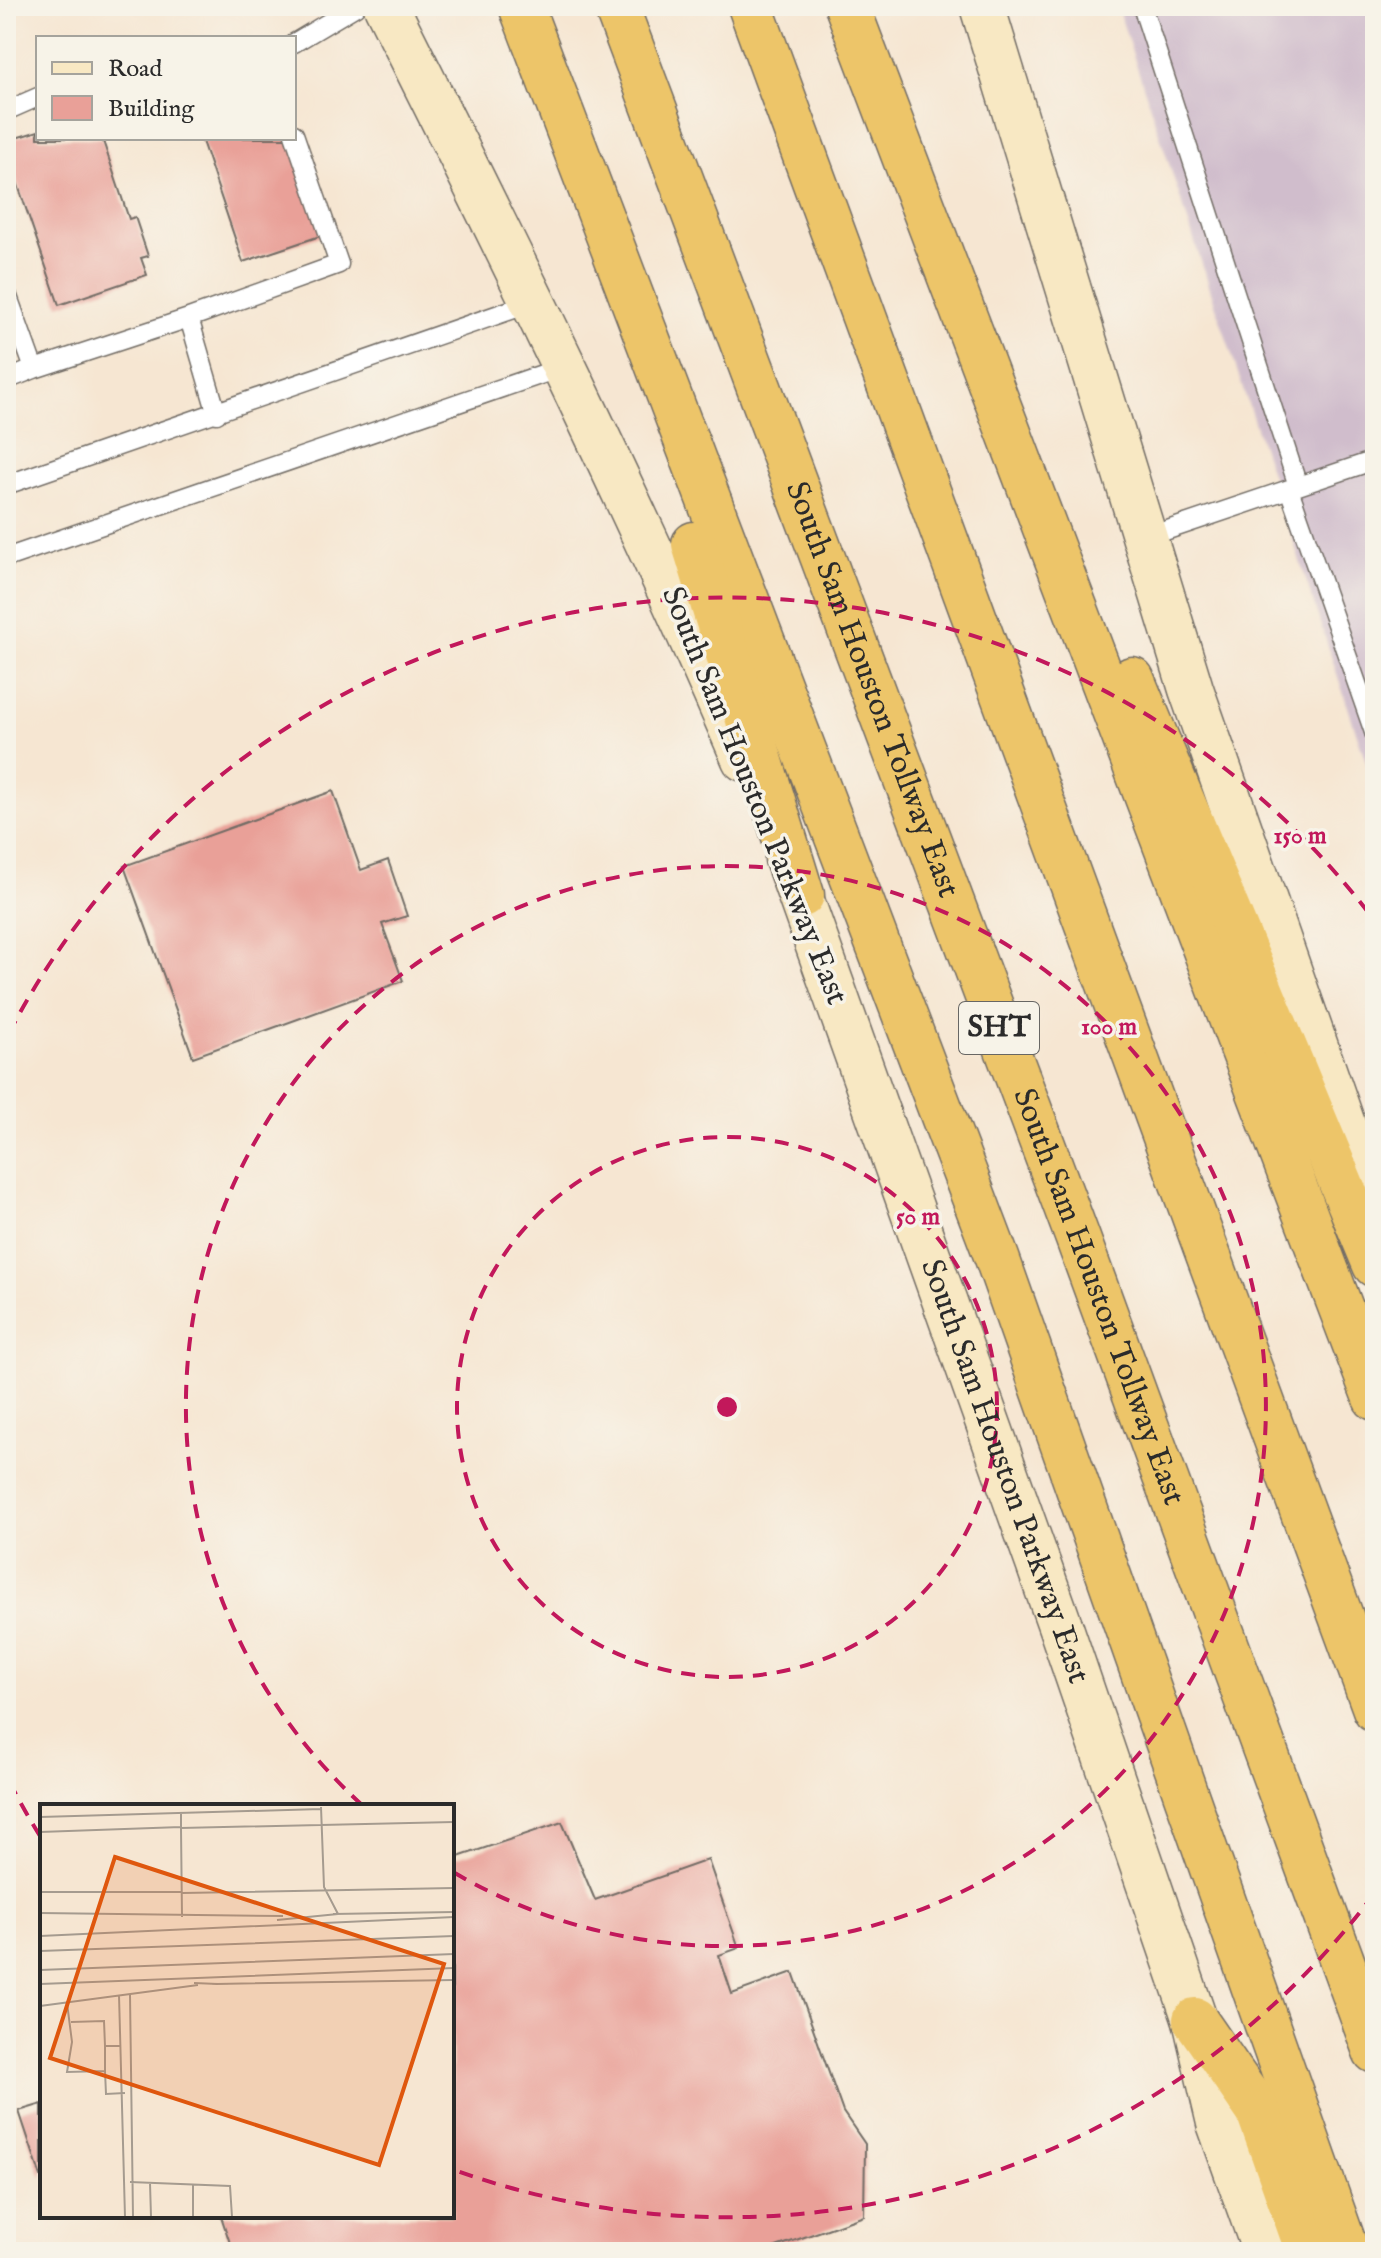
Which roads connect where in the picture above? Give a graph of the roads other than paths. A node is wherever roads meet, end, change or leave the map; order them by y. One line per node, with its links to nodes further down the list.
1 (356, 6): 10 (lane)
2 (386, 6): 15 (main road, South Sam Houston Parkway East)
3 (520, 6): 27 (highway); 36 (highway)
4 (616, 6): 33 (highway, South Sam Houston Tollway East / SHT)
5 (750, 6): 31 (highway)
6 (847, 6): 30 (highway)
7 (858, 6): 29 (highway)
8 (982, 6): 24 (main road)
9 (1142, 6): 23 (lane)
10 (296, 42)
11 (36, 98): 12 (lane)
12 (6, 111)
13 (296, 140): 16 (lane)
14 (6, 291): 18 (lane)
15 (534, 302): 17 (main road, South Sam Houston Parkway East); 20 (lane)
16 (189, 318): 18 (lane); 20 (lane)
17 (563, 367): 25 (lane); 27 (main road, South Sam Houston Parkway East)
18 (34, 369): 19 (lane)
19 (6, 380)
20 (217, 414): 22 (lane)
21 (1375, 460): 23 (lane)
22 (6, 485)
23 (1294, 487): 24 (lane); 26 (lane)
24 (1144, 538): 28 (main road)
25 (6, 558)
26 (1375, 735)
27 (802, 895): 32 (main road, South Sam Houston Parkway East)
28 (1375, 1216)
29 (1375, 1265)
30 (1375, 1398)
31 (1375, 1709)
32 (1195, 2020): 34 (main road, South Sam Houston Parkway East); 35 (highway)
33 (1375, 2051)
34 (1265, 2252)
35 (1308, 2252)
36 (1347, 2252)

